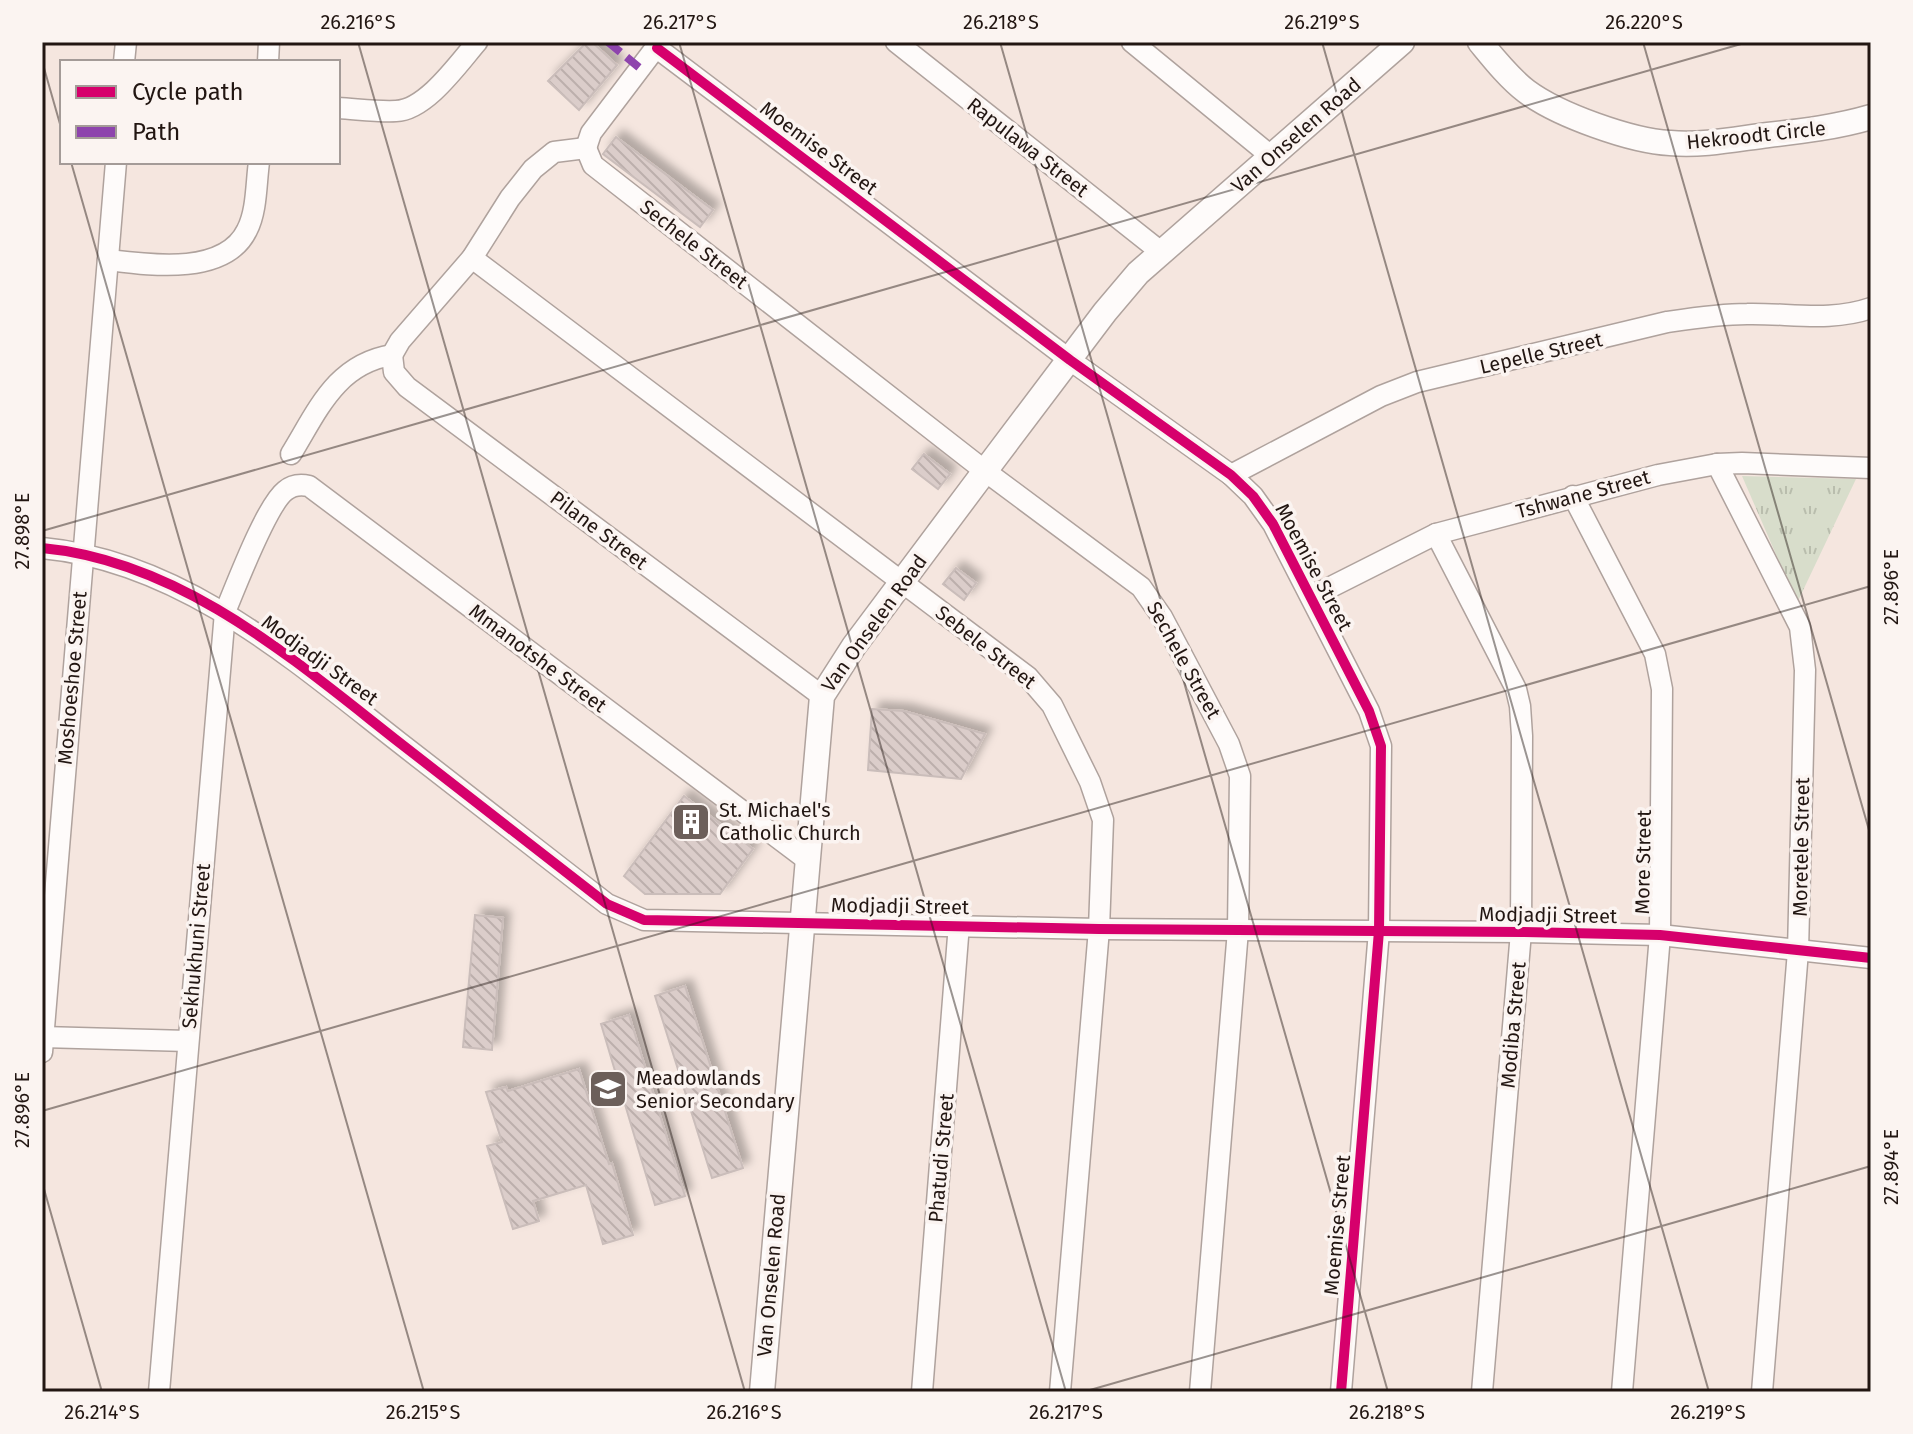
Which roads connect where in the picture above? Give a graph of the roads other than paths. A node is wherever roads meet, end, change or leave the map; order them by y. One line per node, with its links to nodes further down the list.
1 (477, 42): 7 (street)
2 (896, 42): 13 (street, Rapulawa Street)
3 (1132, 42): 10 (street)
4 (1402, 42): 10 (street, Van Onselen Road)
5 (1480, 42): 8 (street, Hekroodt Circle)
6 (658, 45): 9 (street); 18 (street, Moemise Street)
7 (340, 108)
8 (1871, 117)
9 (586, 148): 14 (street); 22 (street, Sechele Street)
10 (1271, 156): 13 (street, Van Onselen Road)
11 (116, 164): 15 (street, Moshoeshoe Street)
12 (259, 164): 15 (street)
13 (1161, 252): 18 (street, Van Onselen Road)
14 (472, 258): 17 (street); 29 (street, Sebele Street)
15 (108, 260): 28 (street, Moshoeshoe Street)
16 (1871, 308): 23 (street, Lepelle Street)
17 (392, 355): 19 (street); 32 (street, Pilane Street)
18 (1070, 360): 22 (street, Van Onselen Road); 23 (street, Moemise Street)
19 (291, 454)
20 (1717, 464): 21 (street, Tshwane Street); 24 (street, Tshwane Street); 41 (street, Moretele Street)
21 (1871, 468)
22 (985, 471): 29 (street, Van Onselen Road); 37 (street, Sechele Street)
23 (1231, 475): 30 (street, Moemise Street)
24 (1573, 496): 26 (street, Tshwane Street); 40 (street, More Street)
25 (271, 509): 31 (street, Sekhukhuni Street); 33 (street, Mmanotshe Street)
26 (1436, 534): 30 (street, Tshwane Street); 39 (street, Modiba Street)
27 (42, 548): 28 (street, Modjadji Street)
28 (82, 551): 31 (street, Modjadji Street); 44 (street, Moshoeshoe Street)
29 (902, 583): 32 (street, Van Onselen Road); 36 (street, Sebele Street)
30 (1311, 597): 38 (street, Moemise Street)
31 (225, 612): 34 (street, Modjadji Street); 43 (street, Sekhukhuni Street)
32 (822, 696): 33 (street, Van Onselen Road)
33 (806, 859): 34 (street, Van Onselen Road)
34 (801, 923): 35 (street, Modjadji Street); 46 (street, Van Onselen Road)
35 (959, 924): 36 (street, Modjadji Street); 47 (street, Phatudi Street)
36 (1099, 929): 37 (street, Modjadji Street); 48 (street, Sebele Street)
37 (1238, 930): 38 (street, Modjadji Street); 49 (street, Sechele Street)
38 (1379, 931): 39 (street, Modjadji Street); 50 (street, Moemise Street)
39 (1521, 932): 40 (street, Modjadji Street); 51 (street, Modiba Street)
40 (1660, 935): 41 (street, Modjadji Street); 52 (street, More Street)
41 (1798, 951): 42 (street, Modjadji Street); 53 (street, Moretele Street)
42 (1871, 958)
43 (188, 1041): 44 (street); 45 (street, Sekhukhuni Street)
44 (42, 1042)
45 (159, 1392)
46 (762, 1392)
47 (922, 1392)
48 (1060, 1392)
49 (1200, 1392)
50 (1341, 1392)
51 (1482, 1392)
52 (1622, 1392)
53 (1762, 1392)

